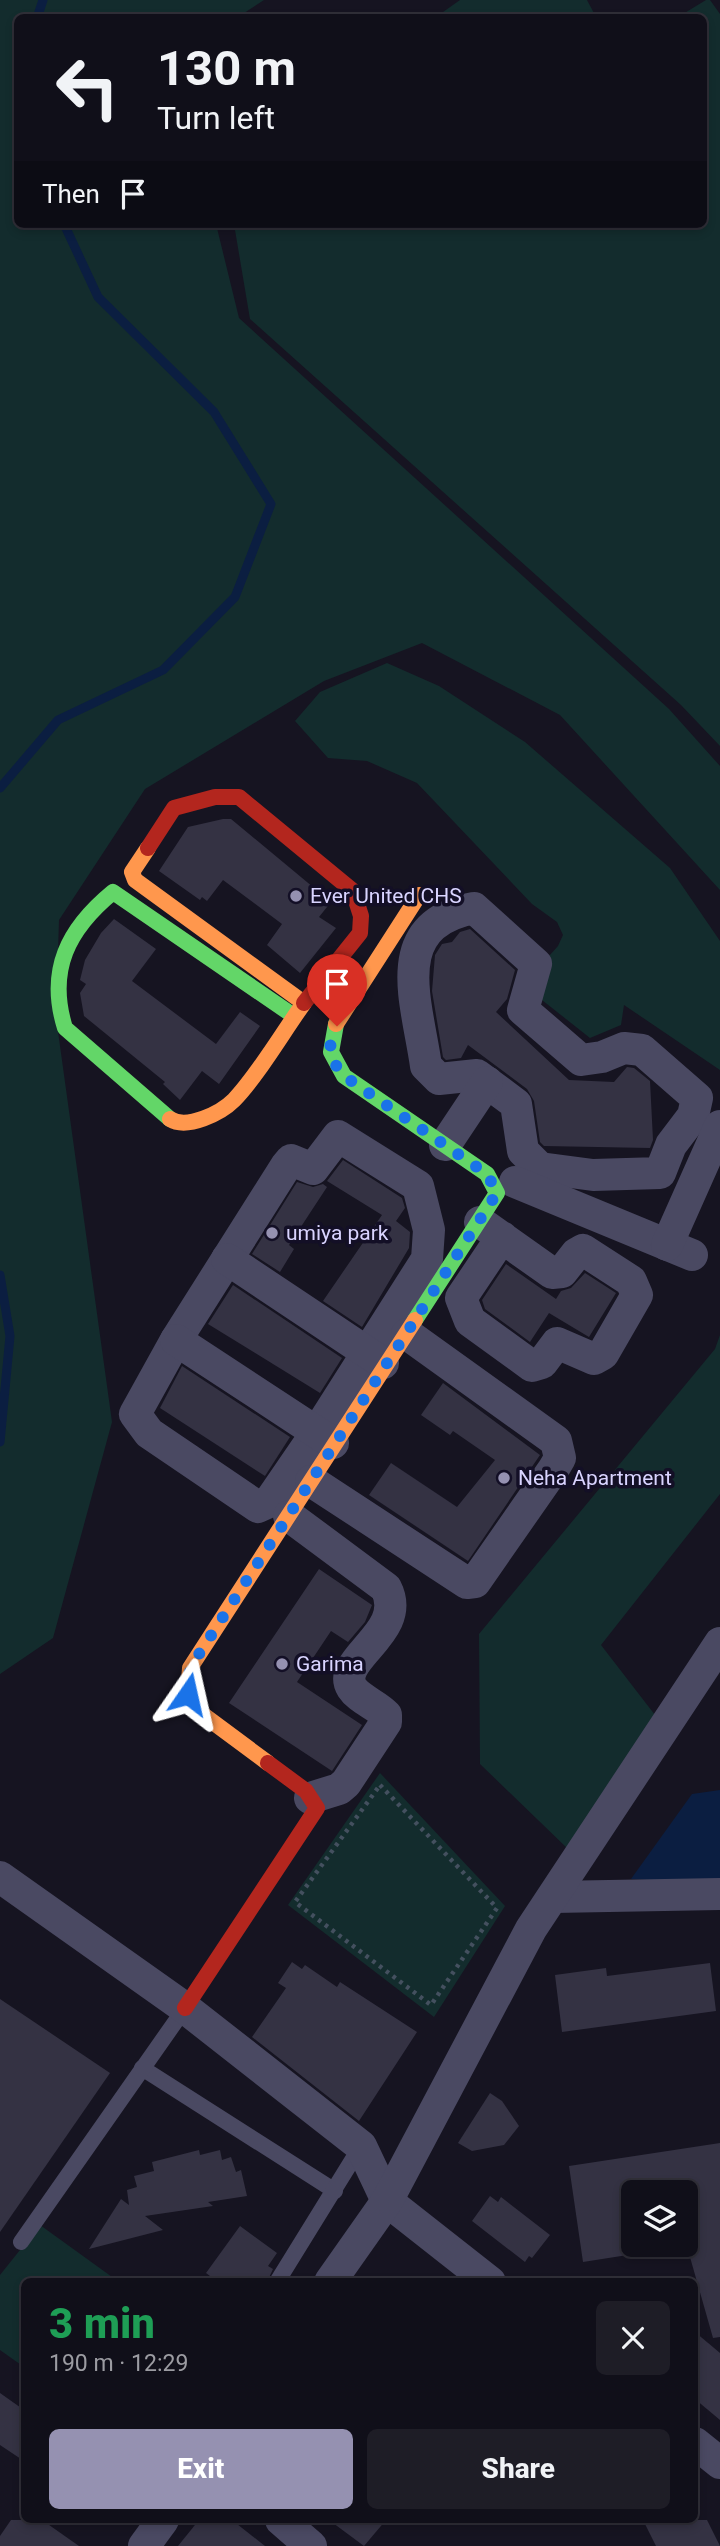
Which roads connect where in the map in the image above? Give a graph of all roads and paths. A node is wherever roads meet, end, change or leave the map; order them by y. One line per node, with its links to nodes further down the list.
1 (419, 895): 3 (street)
2 (299, 1009): 2 (street); 2 (street); 3 (street)
3 (333, 1033): 6 (street)
4 (487, 1082): 6 (street); 7 (street); 7 (street)
5 (720, 1126): 7 (street)
6 (445, 1145): 7 (street)
7 (517, 1181): 8 (street)
8 (491, 1230): 8 (street); 10 (street)
9 (227, 1259): 11 (street); 12 (street); 12 (street)
10 (407, 1335): 12 (street); 14 (street)
11 (176, 1340): 13 (street); 13 (street)
12 (377, 1359): 13 (street)
13 (326, 1438): 14 (street)
14 (311, 1481): 15 (street)
15 (289, 1516): 17 (street); 17 (street)
16 (720, 1643): 20 (street)
17 (310, 1798): 22 (street)
18 (0, 1877): 22 (street)
19 (720, 1894): 20 (street)
20 (553, 1897): 26 (street)
21 (295, 1902): 21 (path)
22 (185, 2008): 23 (lane); 24 (street)
23 (142, 2068): 25 (lane); 27 (lane)
24 (361, 2146): 25 (lane); 26 (street)
25 (335, 2191): 28 (lane)
26 (387, 2201): 29 (street); 30 (street)
27 (20, 2242)
28 (280, 2278)
29 (333, 2278)
30 (485, 2278)
31 (698, 2445): 32 (street)
32 (720, 2463)
33 (161, 2523): 35 (street)
34 (284, 2523): 36 (street)
35 (145, 2546)
36 (311, 2546)

